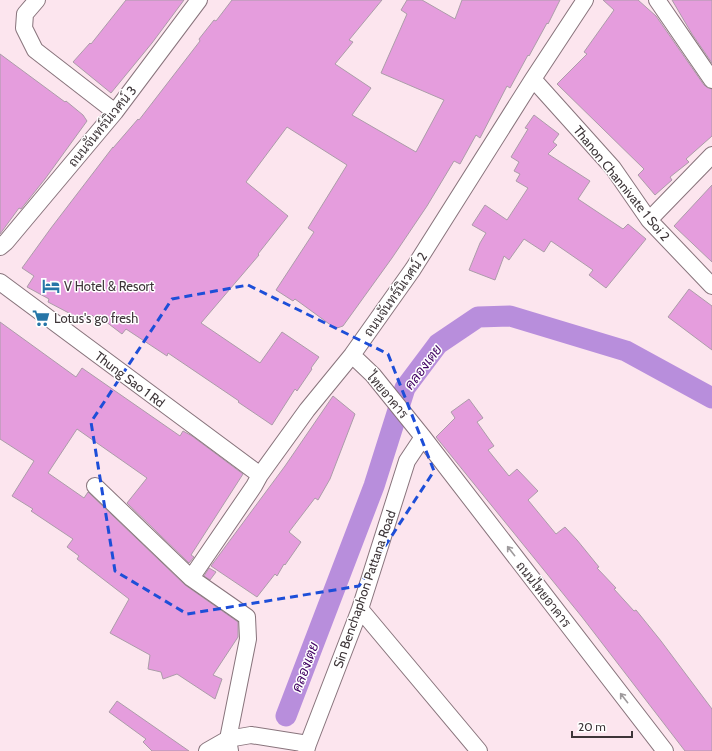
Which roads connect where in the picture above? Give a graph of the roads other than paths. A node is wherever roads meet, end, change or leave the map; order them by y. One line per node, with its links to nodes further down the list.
1 (37, 0): 7 (street)
2 (199, 0): 7 (street, ถนนจันทร์นิเวศน์ 3)
3 (584, 0): 5 (street, ถนนจันทร์นิเวศน์ 2)
4 (657, 0): 6 (street)
5 (533, 79): 9 (street, Thanon Channivate 1 Soi 2); 13 (street, ถนนจันทร์นิเวศน์ 2)
6 (712, 80)
7 (115, 112): 10 (street, ถนนจันทร์นิเวศน์ 3)
8 (712, 155): 9 (street)
9 (649, 220): 12 (street, Thanon Channivate 1 Soi 2)
10 (0, 247)
11 (0, 282): 15 (street, Thung Sao 1 Rd)
12 (712, 286)
13 (352, 355): 14 (street, ไทยอาคาร); 15 (street, ถนนจันทร์นิเวศน์ 2)
14 (418, 431): 18 (street, Sin Benchaphon Pattana Road); 23 (street, ถนนไทยอาคาร, one-way to 14)
15 (260, 475): 17 (street, ถนนจันทร์นิเวศน์ 2)
16 (95, 486): 17 (street)
17 (192, 578): 19 (street)
18 (360, 609): 20 (street, Sin Benchaphon Pattana Road); 22 (street)
19 (229, 745): 20 (street, Sin Benchaphon Pattana Road); 21 (street, Sin Benchaphon Pattana Road)
20 (307, 747)
21 (206, 751)
22 (479, 751)
23 (665, 751)

